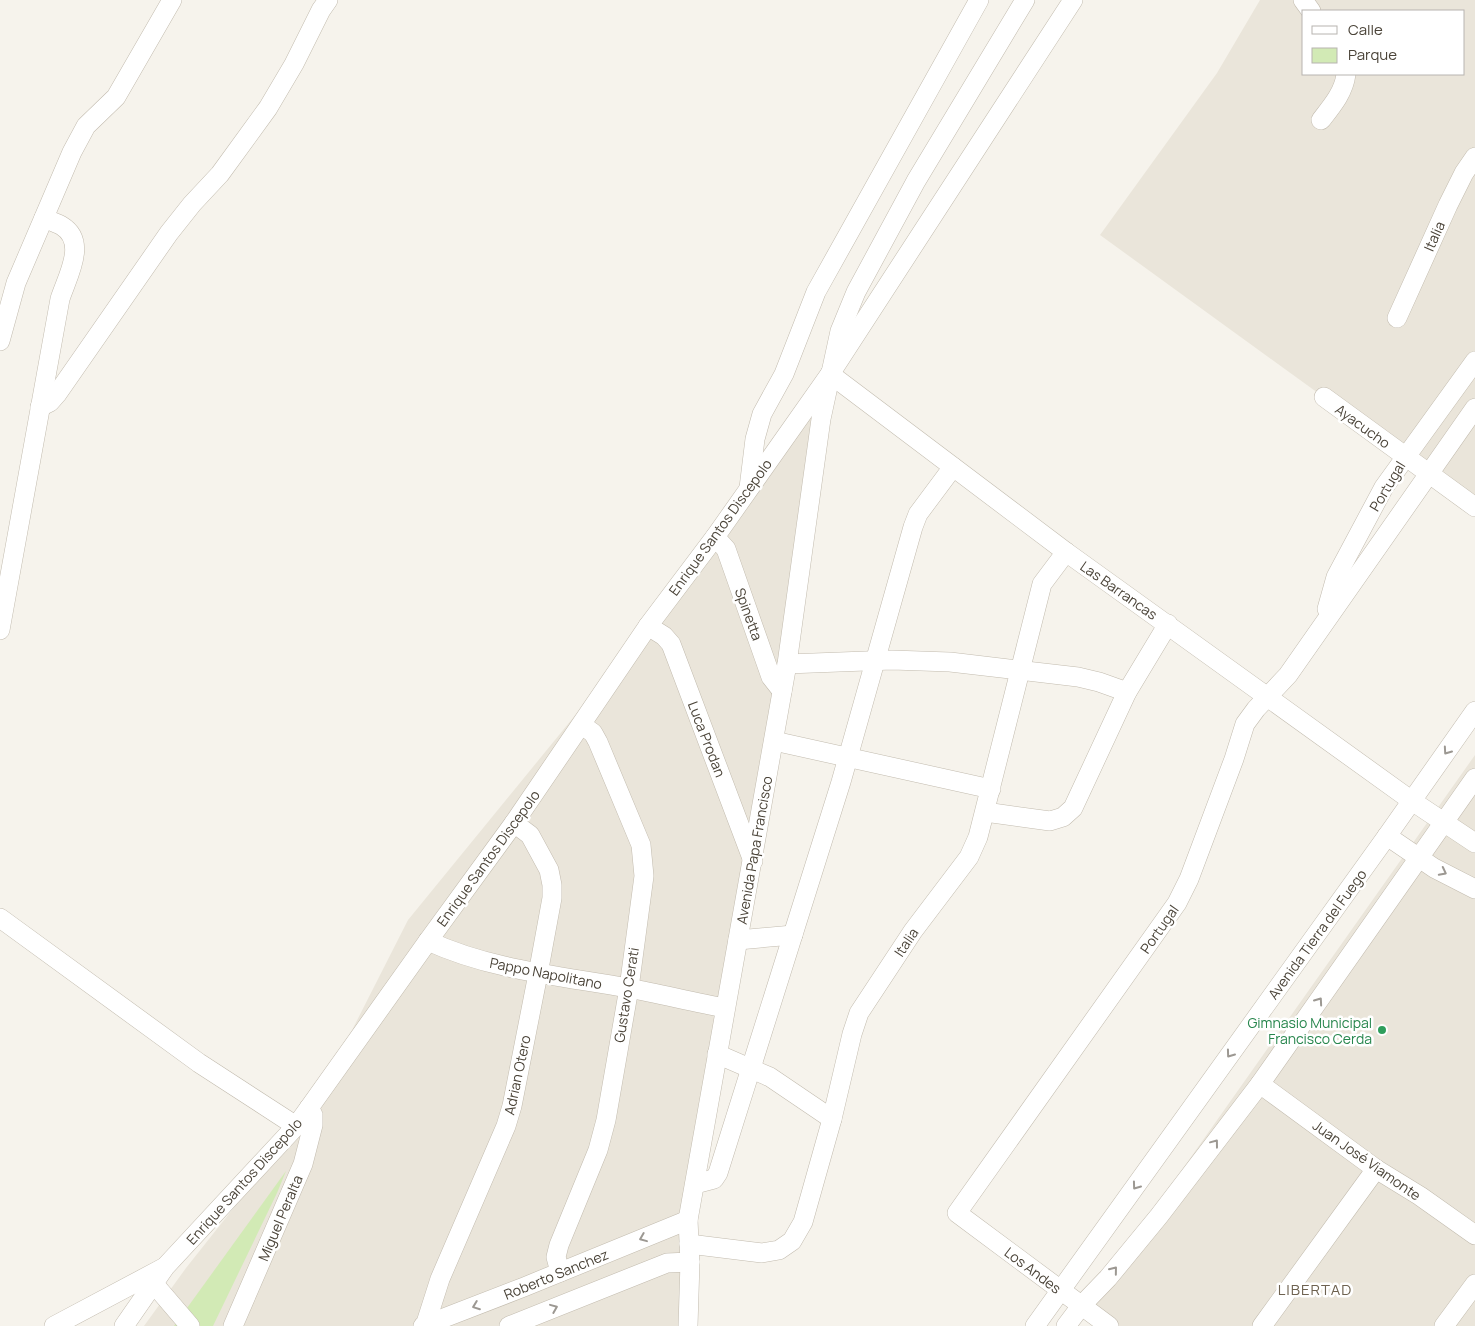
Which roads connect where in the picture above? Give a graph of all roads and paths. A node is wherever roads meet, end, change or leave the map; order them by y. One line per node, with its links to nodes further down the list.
1 (172, 0): 9 (street)
2 (328, 0): 15 (street)
3 (979, 0): 20 (street)
4 (1025, 0): 13 (street, Avenida Papa Francisco)
5 (1073, 0): 13 (street, Enrique Santos Discepolo)
6 (1346, 75): 7 (street)
7 (1321, 120)
8 (1475, 157): 10 (street, Italia)
9 (44, 218): 11 (street); 15 (street)
10 (1397, 318)
11 (0, 341)
12 (1475, 361): 17 (street, Portugal)
13 (830, 374): 18 (street, Las Barrancas); 20 (street, Enrique Santos Discepolo); 29 (street, Avenida Papa Francisco)
14 (1324, 397): 17 (street, Ayacucho)
15 (40, 407): 27 (street)
16 (1475, 408): 19 (street, Portugal)
17 (1405, 456): 19 (street, Ayacucho); 25 (street, Portugal)
18 (953, 467): 23 (street, Las Barrancas); 28 (street)
19 (1428, 474): 21 (street, Ayacucho); 25 (street, Portugal)
20 (748, 490): 22 (street, Enrique Santos Discepolo)
21 (1475, 507)
22 (715, 537): 26 (street, Enrique Santos Discepolo); 31 (street, Spinetta)
23 (1066, 552): 24 (street, Las Barrancas); 30 (street, Italia)
24 (1168, 624): 32 (street); 33 (street, Las Barrancas)
25 (1323, 625): 33 (street, Portugal)
26 (648, 626): 35 (street, Enrique Santos Discepolo); 47 (street, Luca Prodan)
27 (0, 630)
28 (876, 659): 29 (street); 30 (street); 37 (street)
29 (787, 664): 31 (street, Avenida Papa Francisco)
30 (1020, 672): 32 (street); 39 (street, Italia)
31 (782, 691): 36 (street, Avenida Papa Francisco)
32 (1127, 692): 41 (street)
33 (1268, 696): 40 (street, Las Barrancas); 64 (street, Portugal)
34 (1475, 711): 40 (street, Avenida Tierra del Fuego, one-way to 40)
35 (582, 725): 43 (street, Enrique Santos Discepolo); 54 (street, Gustavo Cerati)
36 (774, 741): 37 (street); 47 (street, Avenida Papa Francisco)
37 (848, 758): 39 (street); 50 (street)
38 (1475, 778): 42 (street)
39 (991, 789): 41 (street, Italia)
40 (1412, 801): 42 (street, Las Barrancas); 44 (street, Avenida Tierra del Fuego)
41 (985, 812): 60 (street, Italia)
42 (1444, 822): 45 (street, Las Barrancas); 46 (street)
43 (514, 823): 51 (street, Enrique Santos Discepolo); 53 (street, Adrian Otero)
44 (1387, 836): 46 (street); 73 (street, Avenida Tierra del Fuego, one-way to 73)
45 (1475, 843)
46 (1419, 858): 48 (street, one-way to 48); 58 (street, one-way to 46)
47 (753, 862): 52 (street, Avenida Papa Francisco)
48 (1475, 889)
49 (0, 918): 61 (street)
50 (793, 935): 52 (street); 57 (street)
51 (428, 940): 53 (street, Pappo Napolitano); 59 (street, Enrique Santos Discepolo)
52 (738, 940): 55 (street, Avenida Papa Francisco)
53 (538, 974): 54 (street, Pappo Napolitano); 81 (street, Adrian Otero)
54 (628, 988): 55 (street, Pappo Napolitano); 69 (street, Gustavo Cerati)
55 (725, 1008): 56 (street, Avenida Papa Francisco)
56 (717, 1054): 57 (street); 63 (street, Avenida Papa Francisco)
57 (751, 1068): 60 (street); 63 (street)
58 (1260, 1084): 62 (street, Juan José Viamonte); 74 (street, one-way to 58)
59 (309, 1108): 61 (street, Enrique Santos Discepolo); 80 (street, Miguel Peralta)
60 (832, 1119): 67 (street, Italia)
61 (296, 1126): 68 (street, Enrique Santos Discepolo)
62 (1376, 1169): 66 (street, Juan José Viamonte); 86 (street)
63 (695, 1184): 65 (street, Avenida Papa Francisco)
64 (957, 1213): 73 (street, Los Andes)
65 (688, 1220): 67 (street, Avenida Papa Francisco); 69 (street, Roberto Sanchez, one-way to 69)
66 (1475, 1235)
67 (689, 1252): 75 (street, one-way to 67); 83 (street, Avenida Papa Francisco)
68 (165, 1267): 70 (street, Enrique Santos Discepolo); 77 (street)
69 (560, 1272): 71 (street, Roberto Sanchez)
70 (154, 1284): 78 (street, Enrique Santos Discepolo); 79 (street)
71 (532, 1284): 75 (street); 81 (street, Roberto Sanchez, one-way to 81)
72 (1475, 1284): 87 (street)
73 (1060, 1291): 74 (street, Los Andes); 84 (street, Avenida Tierra del Fuego)
74 (1081, 1306): 76 (street, Los Andes); 85 (street)
75 (530, 1322): 82 (street)
76 (1099, 1323)
77 (54, 1326)
78 (124, 1326)
79 (190, 1326)
80 (233, 1326)
81 (424, 1326)
82 (509, 1326)
83 (688, 1326)
84 (1035, 1326)
85 (1066, 1326)
86 (1262, 1326)
87 (1444, 1326)

